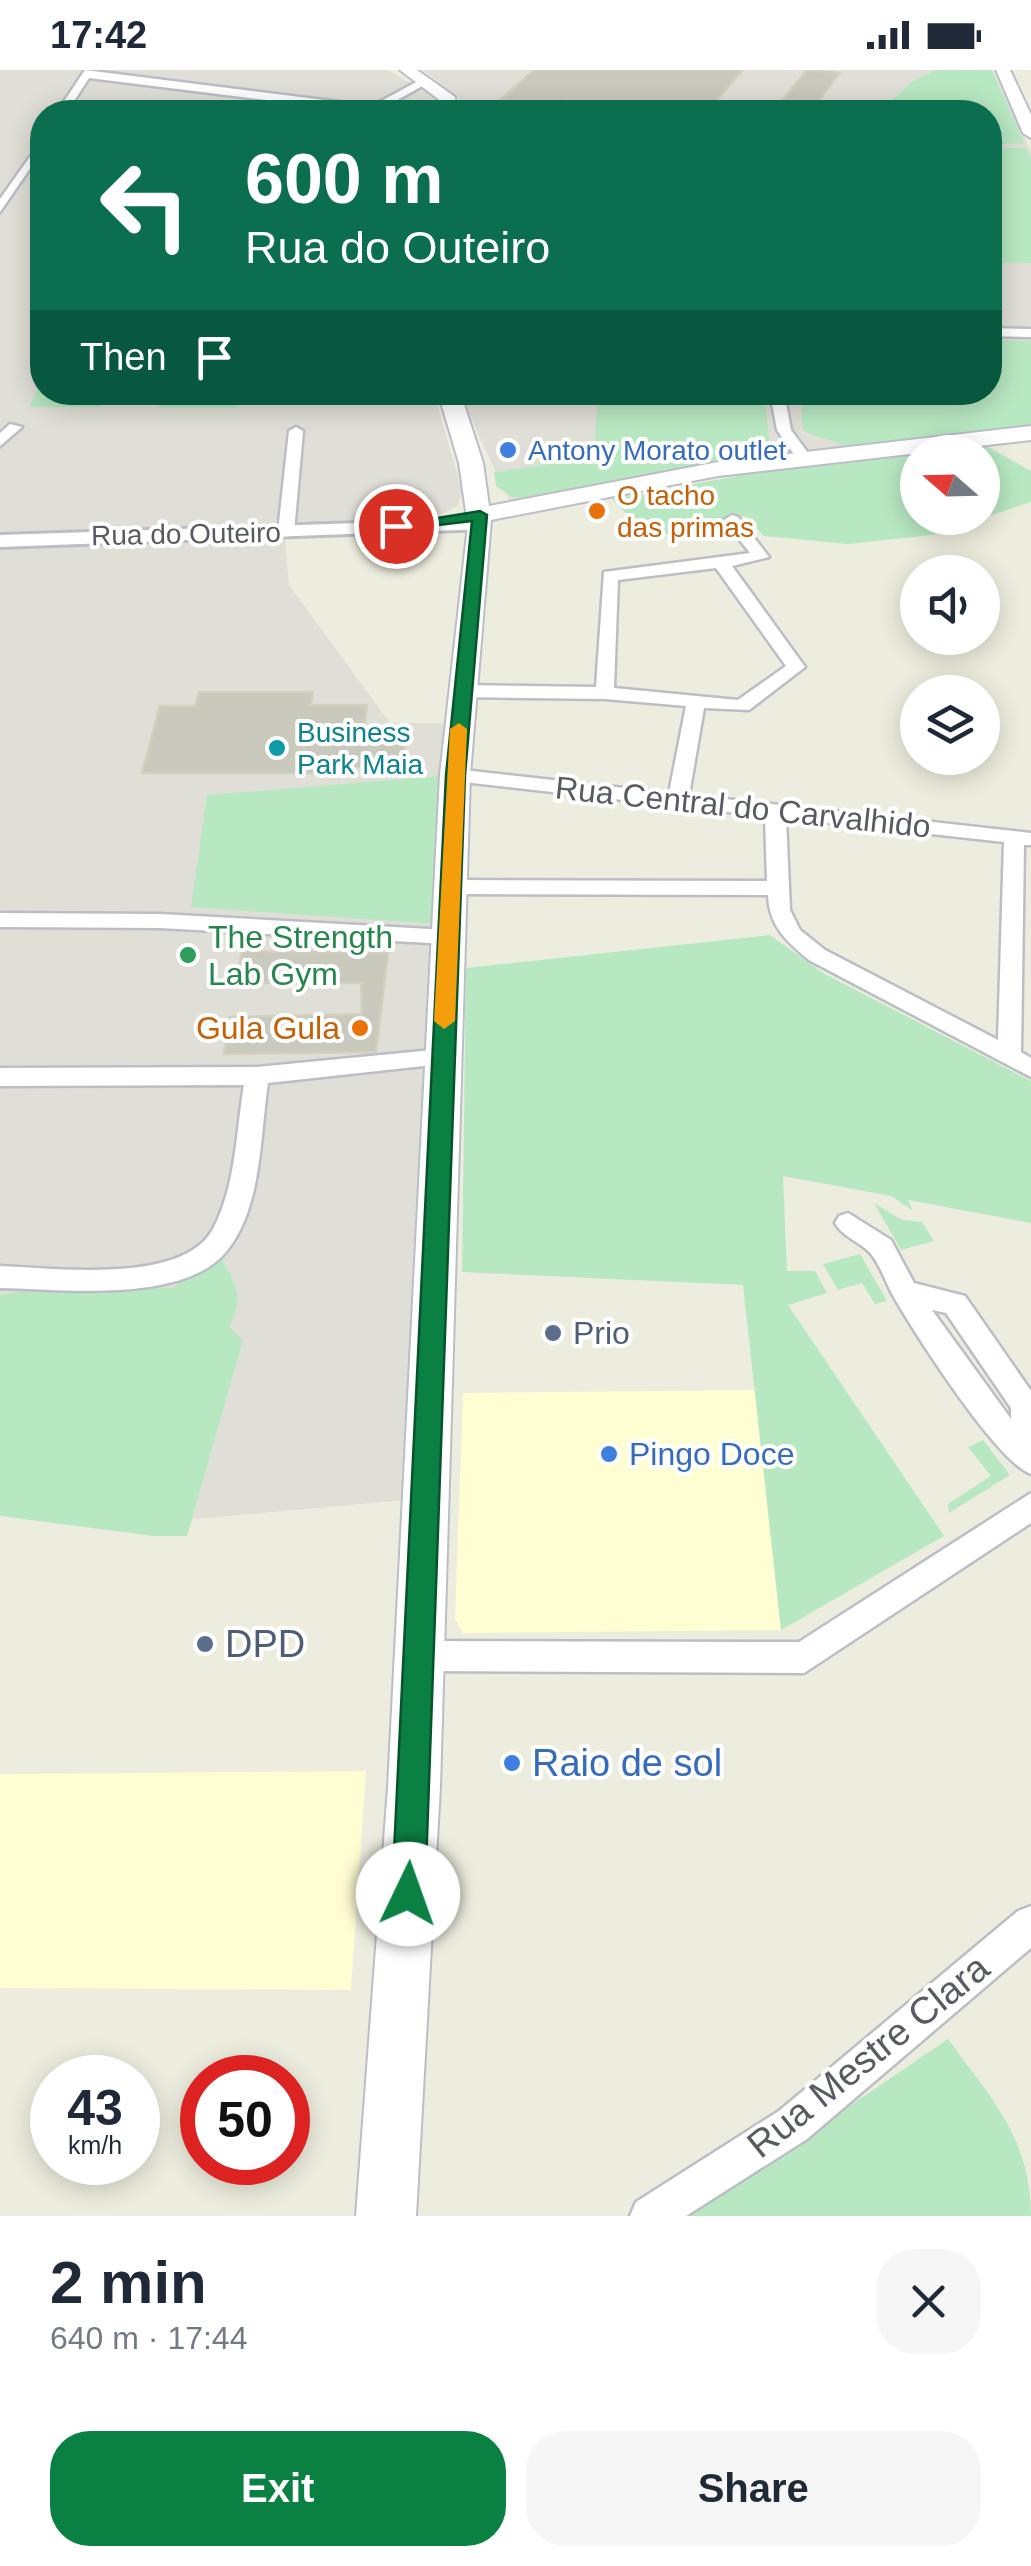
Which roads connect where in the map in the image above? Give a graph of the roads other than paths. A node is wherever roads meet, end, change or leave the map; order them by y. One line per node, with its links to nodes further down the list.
1 (1003, 70): 8 (main road)
2 (88, 73): 4 (street); 5 (street)
3 (415, 74): 6 (street); 7 (main road)
4 (70, 100)
5 (289, 100)
6 (384, 100)
7 (450, 100)
8 (1031, 133)
9 (30, 162): 10 (street)
10 (0, 208)
11 (1002, 332): 12 (street)
12 (1031, 333)
13 (452, 405): 21 (main road)
14 (779, 405): 19 (street)
15 (15, 427): 18 (street)
16 (296, 431): 23 (street)
17 (1031, 433): 19 (main road)
18 (0, 441)
19 (802, 458): 20 (main road)
20 (638, 484): 21 (main road); 21 (main road)
21 (479, 512): 23 (street, Rua do Outeiro); 26 (main road)
22 (732, 520): 25 (street)
23 (286, 532): 24 (street, Rua do Outeiro)
24 (0, 541)
25 (721, 563): 27 (street); 28 (street)
26 (461, 690): 27 (street); 29 (main road)
27 (605, 693): 28 (street)
28 (696, 701): 30 (street)
29 (456, 775): 30 (street, Rua Central do Carvalhido); 33 (main road)
30 (678, 798): 31 (street, Rua Central do Carvalhido)
31 (776, 810): 32 (street, Rua Central do Carvalhido); 34 (street)
32 (1022, 839): 37 (street)
33 (451, 886): 34 (street); 36 (main road)
34 (779, 888): 37 (street)
35 (0, 920): 36 (street)
36 (448, 936): 38 (main road)
37 (1009, 1056): 39 (street)
38 (443, 1057): 40 (street); 46 (main road)
39 (1031, 1068)
40 (256, 1076): 41 (street); 43 (street)
41 (0, 1077)
42 (848, 1223): 44 (street)
43 (0, 1277)
44 (1028, 1457)
45 (1031, 1506): 46 (street)
46 (420, 1656): 48 (main road)
47 (1027, 1937): 49 (street, Rua Mestre Clara)
48 (386, 2216)
49 (650, 2216)

